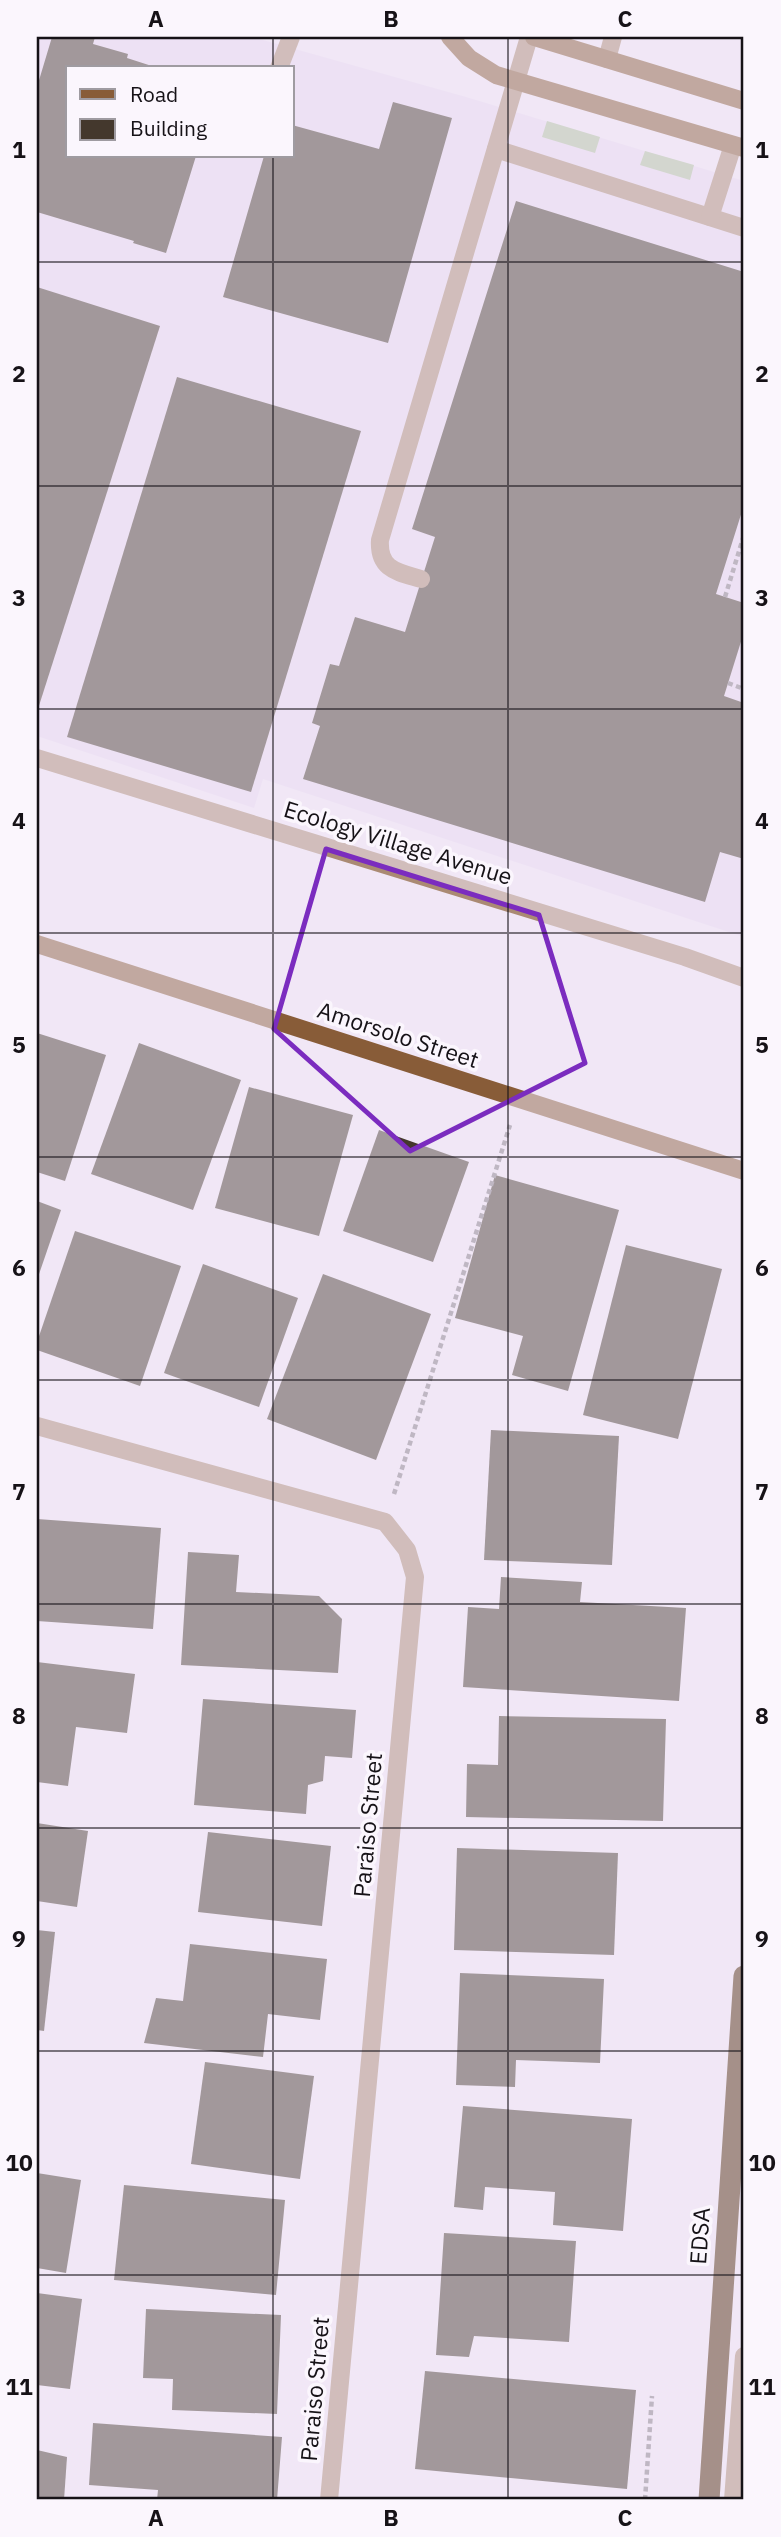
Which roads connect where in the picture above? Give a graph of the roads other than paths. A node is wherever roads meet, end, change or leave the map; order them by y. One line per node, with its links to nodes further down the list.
1 (291, 37): 6 (street)
2 (450, 37): 7 (street)
3 (532, 37): 5 (street); 7 (street)
4 (613, 37): 5 (street)
5 (607, 59): 8 (street)
6 (280, 66)
7 (516, 81): 9 (street); 10 (street)
8 (744, 101)
9 (738, 147): 11 (street)
10 (496, 149): 11 (street); 13 (street)
11 (710, 217): 12 (street)
12 (744, 228)
13 (421, 579)
14 (37, 758): 16 (street, Ecology Village Avenue)
15 (37, 944): 17 (street, Amorsolo Street)
16 (744, 978)
17 (744, 1171)
18 (37, 1426): 21 (street, Paraiso Street)
19 (744, 1976): 22 (highway, EDSA)
20 (744, 2356): 23 (street)
21 (329, 2500)
22 (709, 2500)
23 (733, 2500)

